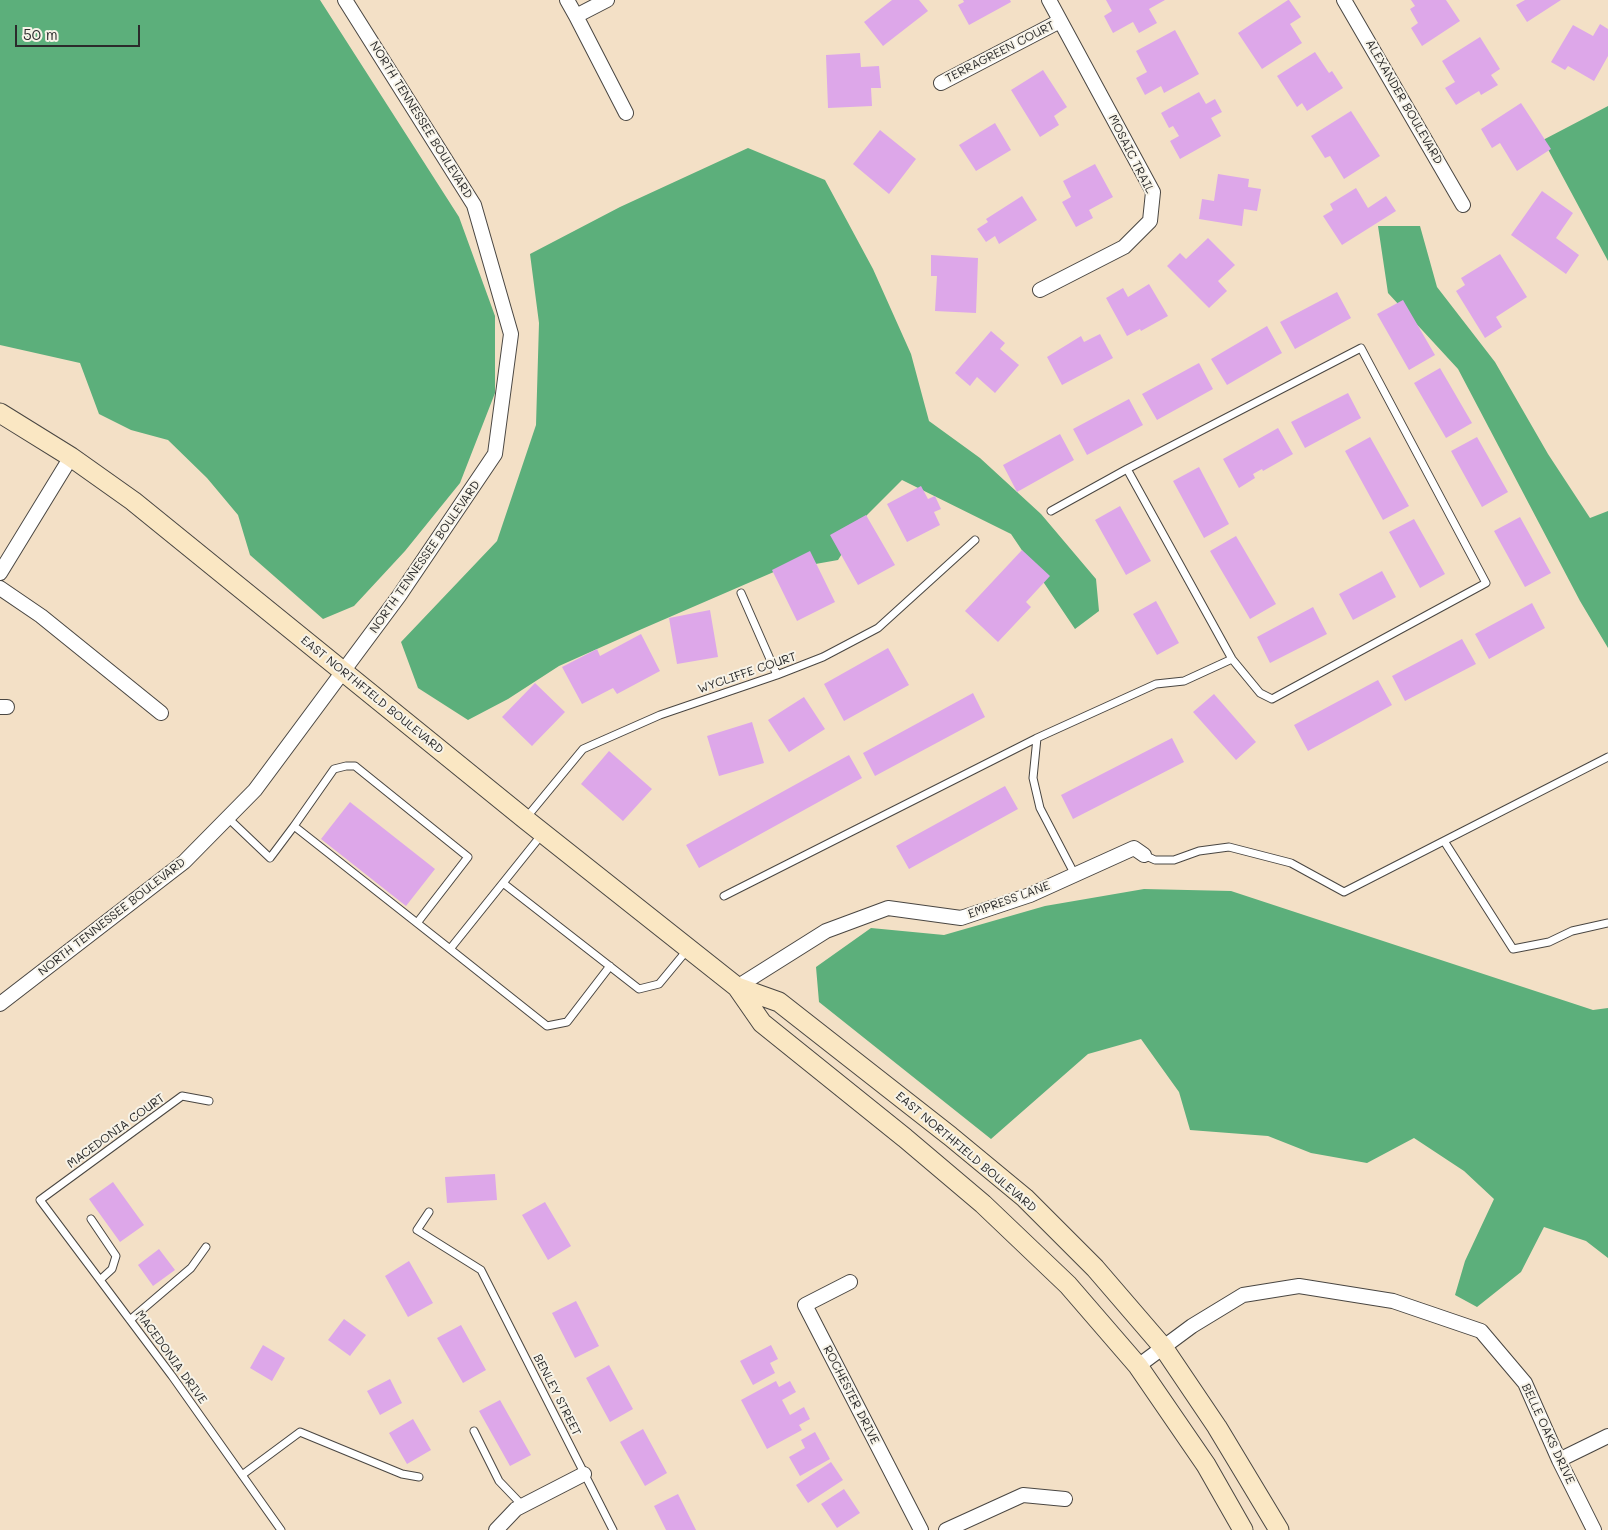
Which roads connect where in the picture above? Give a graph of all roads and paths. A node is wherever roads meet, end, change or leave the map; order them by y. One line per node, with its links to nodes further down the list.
1 (345, 0): 21 (street, NORTH TENNESSEE BOULEVARD)
2 (567, 0): 6 (street)
3 (607, 0): 6 (street)
4 (1049, 0): 7 (street, MOSAIC TRAIL)
5 (1344, 0): 10 (street, ALEXANDER BOULEVARD)
6 (576, 16): 9 (street)
7 (1060, 21): 8 (street, TERRAGREEN COURT); 11 (street, MOSAIC TRAIL)
8 (941, 83)
9 (626, 113)
10 (1463, 205)
11 (1040, 290)
12 (0, 413): 13 (main road, EAST NORTHFIELD BOULEVARD)
13 (71, 457): 17 (street); 21 (main road, EAST NORTHFIELD BOULEVARD)
14 (1126, 469): 15 (lane); 20 (lane); 20 (lane)
15 (1051, 511)
16 (975, 540): 22 (lane, WYCLIFFE COURT)
17 (0, 573)
18 (0, 588): 23 (street)
19 (741, 593): 22 (lane)
20 (1232, 659): 24 (lane)
21 (344, 672): 26 (street, NORTH TENNESSEE BOULEVARD); 27 (main road, EAST NORTHFIELD BOULEVARD)
22 (777, 675): 27 (lane, WYCLIFFE COURT)
23 (161, 713)
24 (1037, 738): 32 (lane); 34 (lane)
25 (1608, 757): 30 (lane)
26 (228, 818): 28 (lane); 41 (street, NORTH TENNESSEE BOULEVARD)
27 (525, 819): 29 (main road, EAST NORTHFIELD BOULEVARD)
28 (294, 826): 35 (lane); 35 (lane)
29 (543, 833): 33 (lane); 38 (main road, EAST NORTHFIELD BOULEVARD)
30 (1444, 841): 31 (lane); 36 (lane)
31 (1144, 854): 32 (street, EMPRESS LANE)
32 (1075, 875): 40 (street, EMPRESS LANE)
33 (503, 882): 37 (lane); 39 (lane)
34 (724, 896)
35 (417, 923): 37 (lane)
36 (1608, 923)
37 (450, 948): 39 (lane)
38 (688, 949): 39 (lane); 40 (main road, EAST NORTHFIELD BOULEVARD)
39 (610, 966)
40 (737, 987): 50 (main road, EAST NORTHFIELD BOULEVARD); 51 (main road, EAST NORTHFIELD BOULEVARD)
41 (0, 1004)
42 (209, 1101): 43 (lane, MACEDONIA COURT)
43 (40, 1200): 47 (lane, MACEDONIA DRIVE)
44 (429, 1212): 55 (lane, BENLEY STREET)
45 (91, 1219): 47 (lane)
46 (206, 1247): 49 (lane)
47 (100, 1280): 49 (lane, MACEDONIA DRIVE)
48 (850, 1282): 63 (street, ROCHESTER DRIVE)
49 (130, 1320): 56 (lane, MACEDONIA DRIVE)
50 (1163, 1347): 51 (street, BELLE OAKS DRIVE); 54 (street, BELLE OAKS DRIVE); 66 (main road, EAST NORTHFIELD BOULEVARD)
51 (1138, 1366): 65 (main road, EAST NORTHFIELD BOULEVARD)
52 (474, 1431): 59 (lane)
53 (1608, 1436): 54 (street)
54 (1559, 1460): 67 (street, BELLE OAKS DRIVE)
55 (584, 1474): 59 (street); 62 (lane, BENLEY STREET)
56 (242, 1475): 57 (lane); 60 (lane, MACEDONIA DRIVE)
57 (419, 1477)
58 (1065, 1498): 64 (street)
59 (522, 1505): 61 (street)
60 (281, 1530)
61 (496, 1530)
62 (613, 1530)
63 (921, 1530)
64 (946, 1530)
65 (1242, 1530)
66 (1279, 1530)
67 (1594, 1530)

